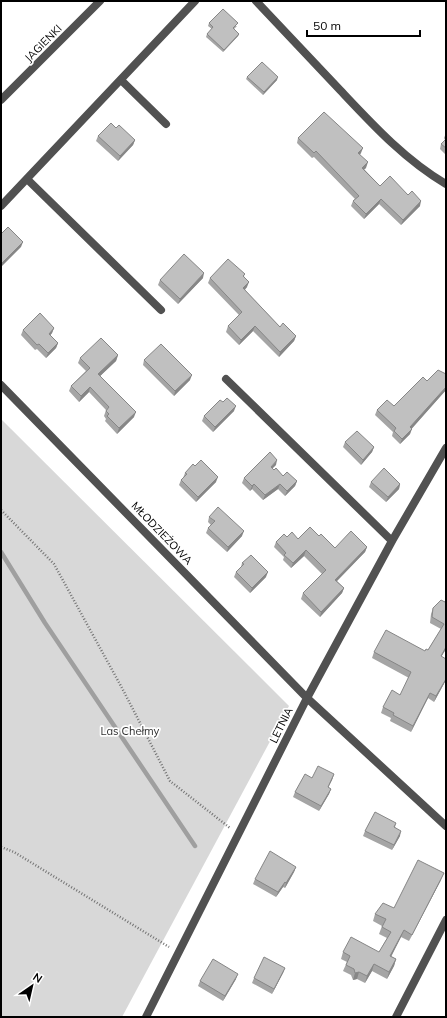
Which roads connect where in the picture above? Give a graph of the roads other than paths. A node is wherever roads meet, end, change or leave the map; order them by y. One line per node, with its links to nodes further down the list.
1 (100, 1): 5 (street, JAGIENKI)
2 (194, 1): 4 (street)
3 (256, 1): 8 (street)
4 (121, 80): 6 (street); 7 (street)
5 (1, 100)
6 (166, 124)
7 (27, 179): 9 (street); 10 (street)
8 (446, 184)
9 (1, 206)
10 (161, 310)
11 (226, 379): 14 (street)
12 (1, 384): 15 (street, MŁODZIEŻOWA)
13 (446, 448): 14 (street, LETNIA)
14 (392, 541): 15 (street, LETNIA)
15 (307, 698): 16 (street, MŁODZIEŻOWA); 18 (street, LETNIA)
16 (446, 826)
17 (446, 920): 19 (street)
18 (146, 1017)
19 (396, 1017)

